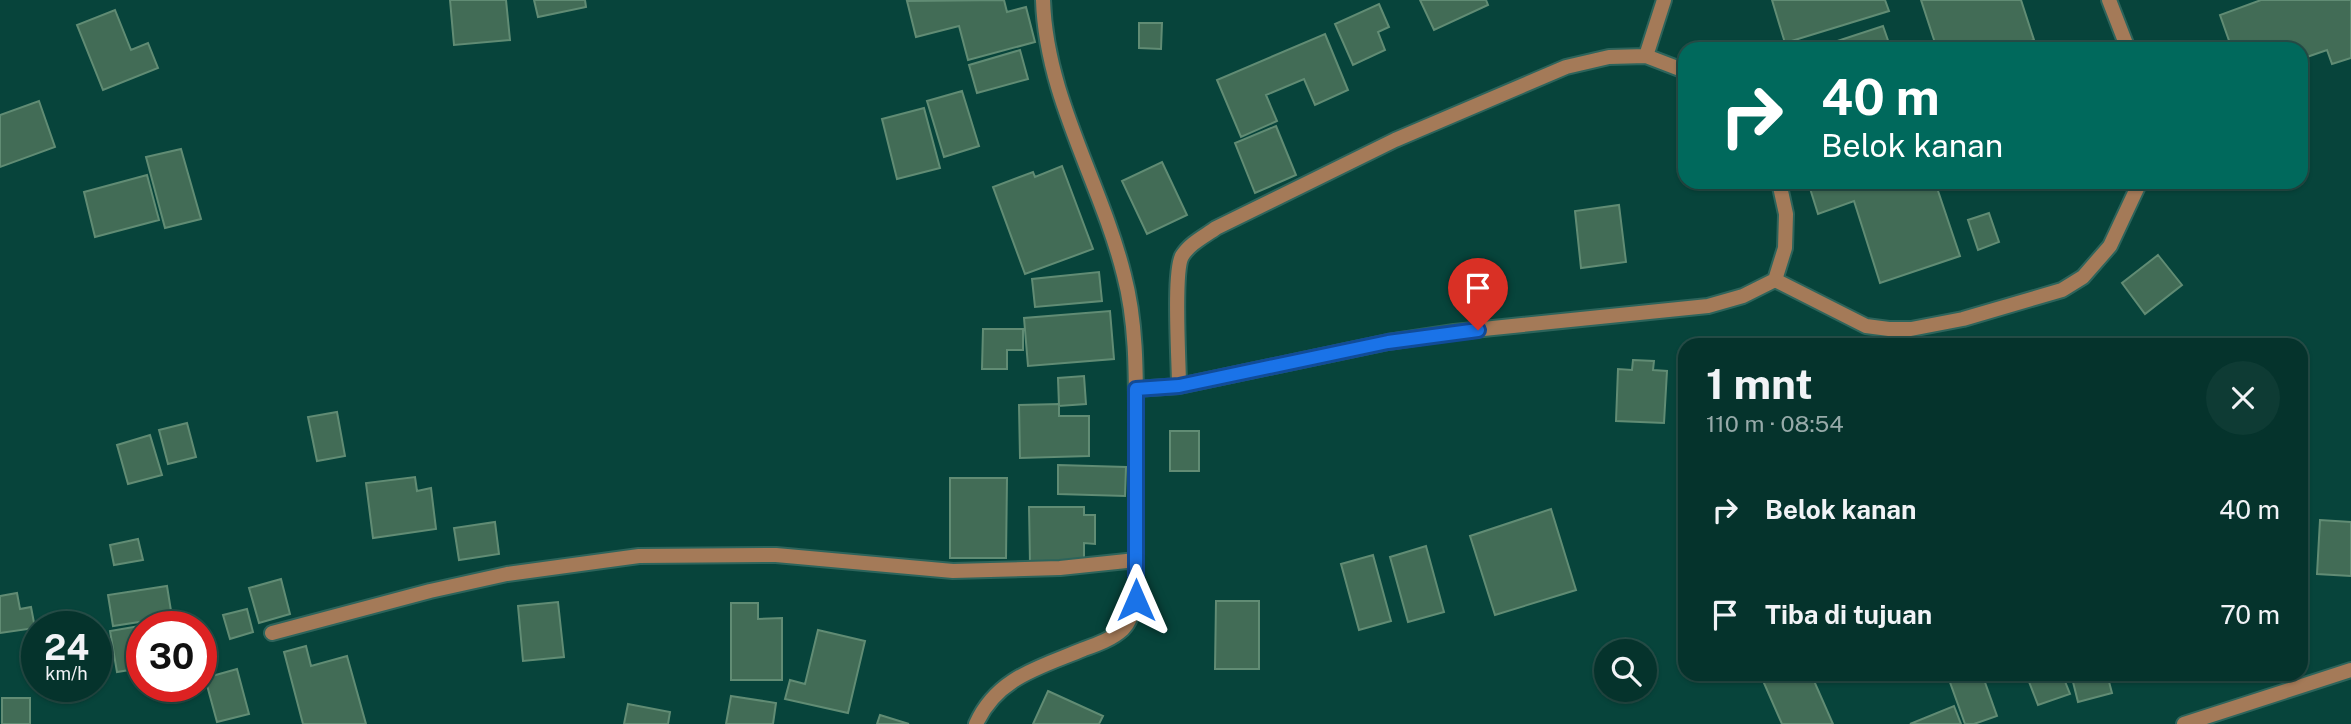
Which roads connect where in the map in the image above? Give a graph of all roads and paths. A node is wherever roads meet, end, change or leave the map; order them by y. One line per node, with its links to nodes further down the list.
1 (1043, 0): 11 (street)
2 (1664, 0): 5 (street)
3 (2109, 0): 4 (street)
4 (2125, 42)
5 (1646, 56): 6 (street); 10 (street)
6 (1678, 68)
7 (1781, 189): 9 (street)
8 (2137, 189): 9 (street)
9 (1775, 280): 10 (street)
10 (1179, 386): 11 (street)
11 (1136, 389): 12 (street)
12 (1136, 560): 13 (street); 15 (street)
13 (272, 632)
14 (2351, 670): 16 (street)
15 (976, 724)
16 (2184, 724)

